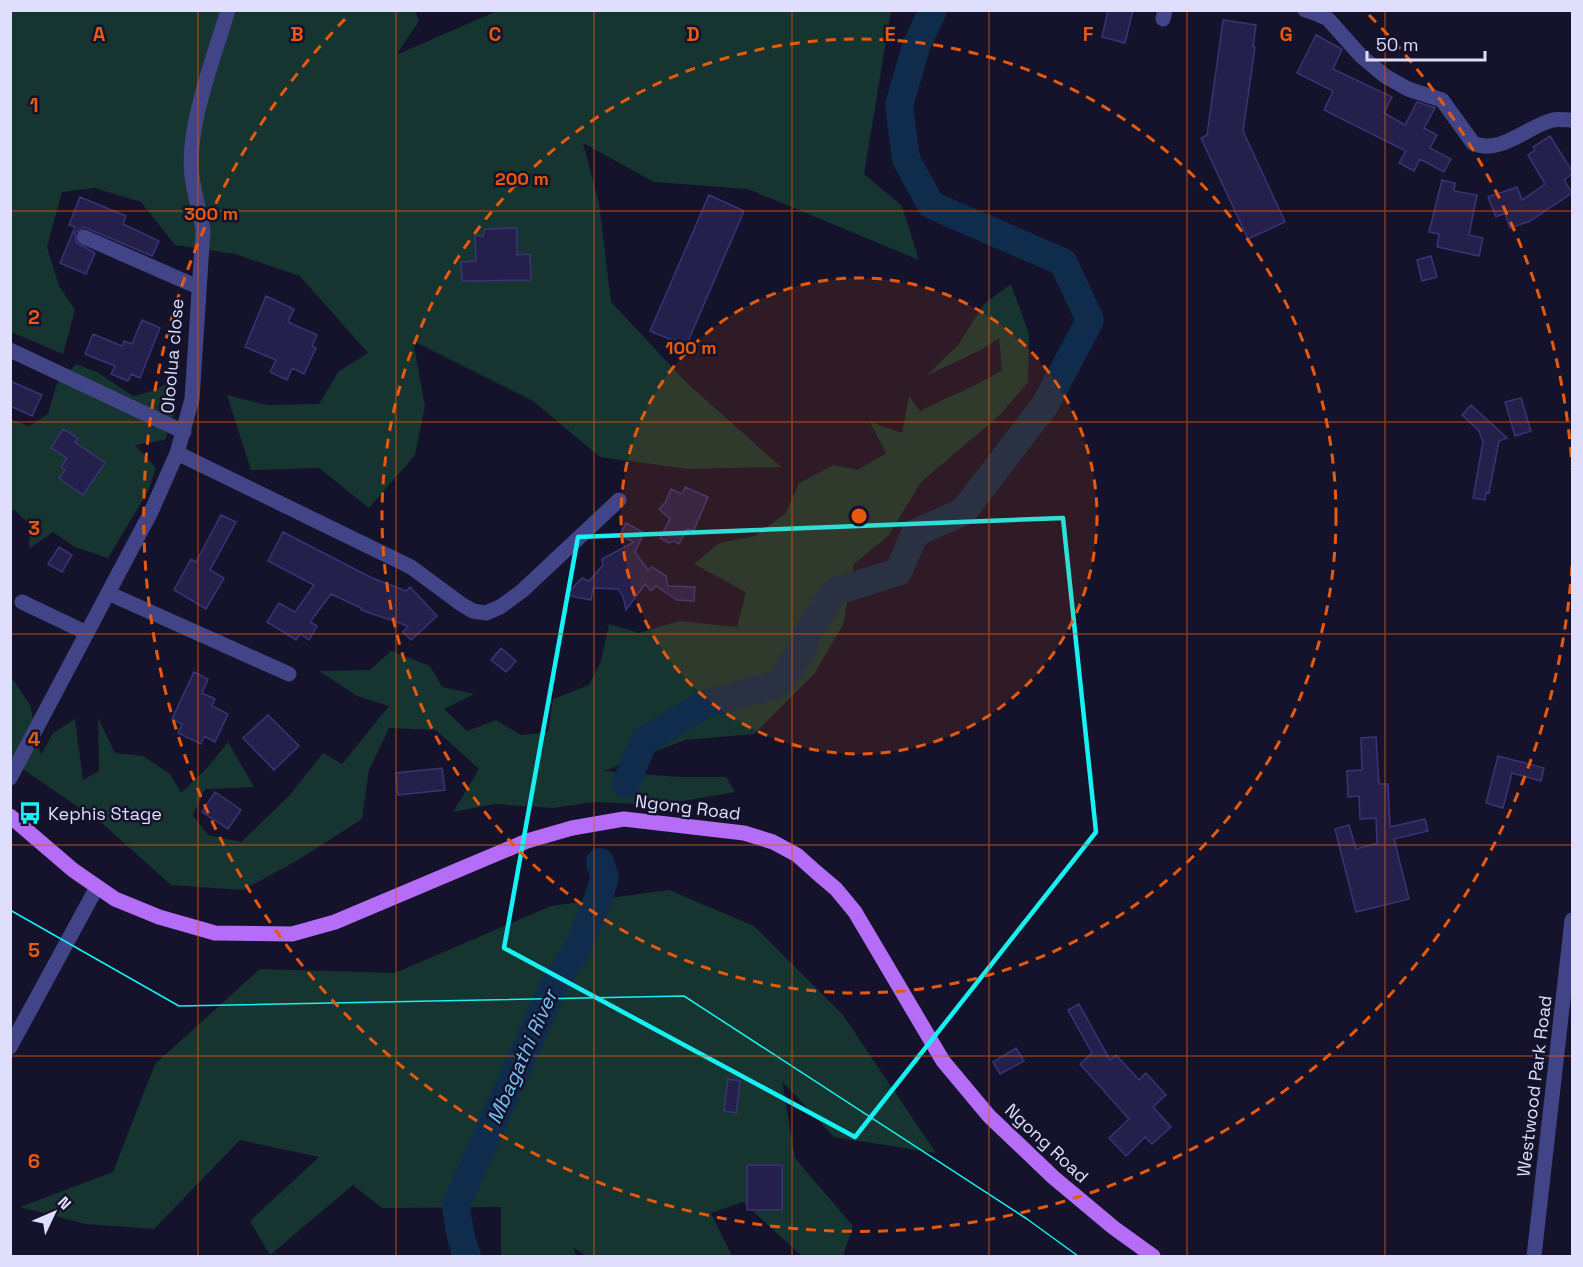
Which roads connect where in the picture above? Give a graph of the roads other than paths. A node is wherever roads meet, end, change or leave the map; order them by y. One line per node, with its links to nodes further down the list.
1 (228, 10): 5 (street, Oloolua close)
2 (1305, 10): 3 (street)
3 (1572, 120)
4 (84, 237): 5 (street)
5 (198, 287): 7 (street, Oloolua close)
6 (10, 350): 7 (street)
7 (184, 432): 8 (street, Oloolua close)
8 (177, 453): 9 (street); 10 (street, Oloolua close)
9 (619, 500)
10 (108, 593): 12 (street, Oloolua close); 13 (street)
11 (22, 602): 12 (street)
12 (87, 633): 14 (street, Oloolua close)
13 (289, 674)
14 (10, 778)
15 (10, 816): 16 (main road, Ngong Road)
16 (97, 887): 18 (street); 19 (main road, Ngong Road)
17 (1572, 920): 20 (street, Westwood Park Road)
18 (10, 1047)
19 (1154, 1257)
20 (1534, 1257)

